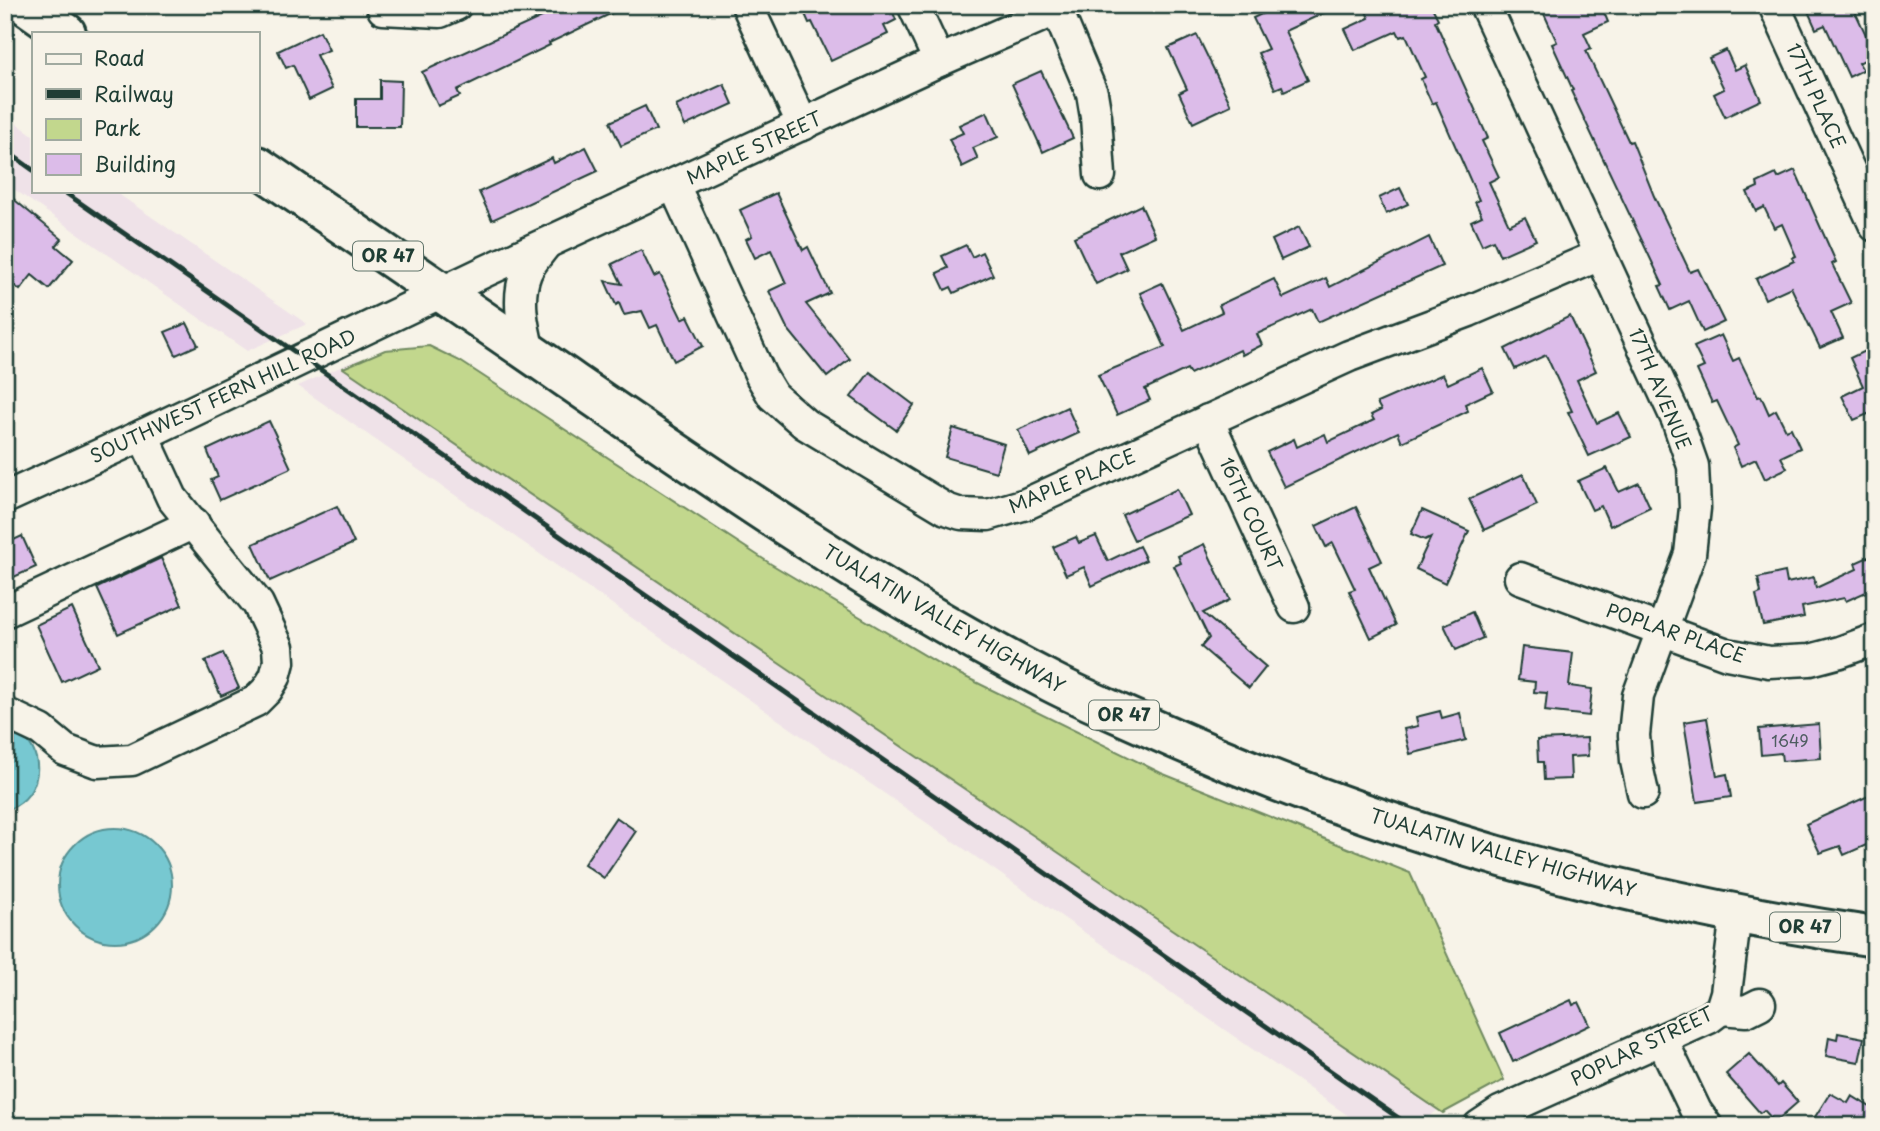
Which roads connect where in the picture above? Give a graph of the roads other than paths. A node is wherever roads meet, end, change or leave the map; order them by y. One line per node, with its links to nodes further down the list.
1 (26, 5): 9 (highway)
2 (456, 5): 8 (street)
3 (747, 5): 11 (street)
4 (913, 5): 10 (street)
5 (1485, 5): 17 (street, 17TH AVENUE)
6 (1774, 5): 15 (street, 17TH PLACE)
7 (1062, 7): 10 (street, MAPLE STREET); 13 (street)
8 (383, 9)
9 (65, 32)
10 (939, 61): 11 (street, MAPLE STREET)
11 (803, 125): 14 (street, MAPLE STREET)
12 (259, 167): 18 (highway, TUALATIN VALLEY HIGHWAY / OR 47)
13 (1100, 175)
14 (674, 186): 16 (street, MAPLE STREET); 20 (street, MAPLE PLACE)
15 (1875, 226)
16 (546, 244): 18 (street, MAPLE STREET); 19 (street)
17 (1600, 255): 20 (street, MAPLE PLACE); 27 (street, 17TH AVENUE)
18 (441, 293): 19 (highway, TUALATIN VALLEY HIGHWAY / OR 47); 21 (street, SOUTHWEST FERN HILL ROAD)
19 (529, 352): 31 (highway, TUALATIN VALLEY HIGHWAY / OR 47)
20 (1208, 421): 25 (street, 16TH COURT)
21 (143, 435): 22 (street, SOUTHWEST FERN HILL ROAD); 23 (street)
22 (5, 498)
23 (194, 523): 26 (street); 29 (street)
24 (1520, 578): 27 (street, POPLAR PLACE)
25 (1294, 607)
26 (5, 612)
27 (1663, 631): 28 (street, POPLAR PLACE); 30 (street, 17TH AVENUE)
28 (1875, 639)
29 (5, 713)
30 (1643, 793)
31 (1737, 914): 32 (highway, TUALATIN VALLEY HIGHWAY / OR 47); 34 (street, POPLAR STREET)
32 (1875, 936)
33 (1760, 1004): 34 (street)
34 (1721, 1009): 35 (street, POPLAR STREET)
35 (1662, 1040): 36 (street, POPLAR STREET); 37 (street)
36 (1479, 1126)
37 (1707, 1126)

